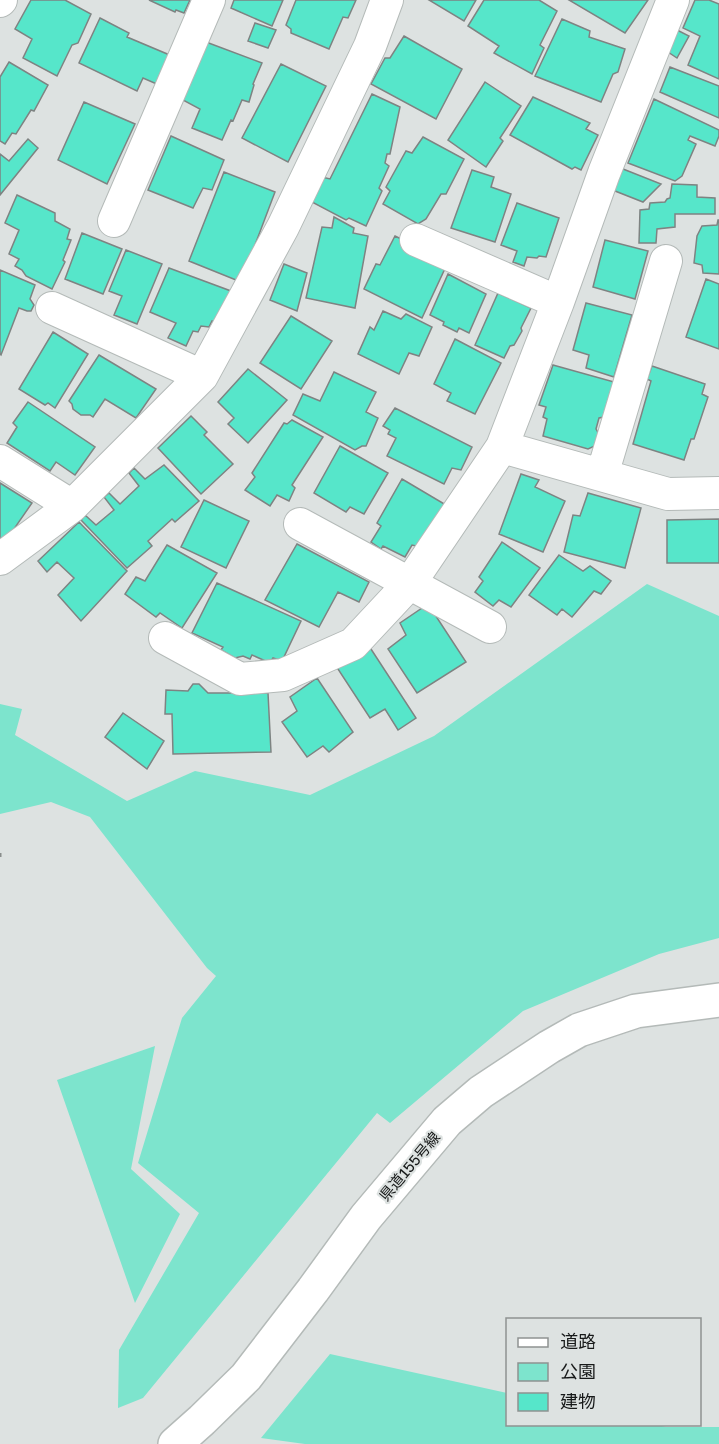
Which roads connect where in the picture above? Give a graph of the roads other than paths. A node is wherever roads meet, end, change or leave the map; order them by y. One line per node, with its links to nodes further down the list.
1 (209, 0): 4 (street)
2 (387, 0): 9 (street)
3 (673, 0): 7 (street)
4 (114, 221)
5 (416, 240): 7 (street)
6 (666, 261): 12 (street)
7 (558, 302): 10 (street)
8 (52, 308): 9 (street)
9 (202, 376): 14 (street)
10 (502, 447): 12 (street); 17 (street)
11 (0, 461): 14 (street)
12 (602, 475): 13 (street)
13 (719, 493)
14 (72, 506): 16 (street)
15 (300, 524): 17 (street)
16 (0, 559)
17 (410, 583): 18 (street); 19 (street)
18 (490, 627)
19 (165, 638)
20 (719, 1000): 21 (main road, 県道155号線)
21 (175, 1444)

